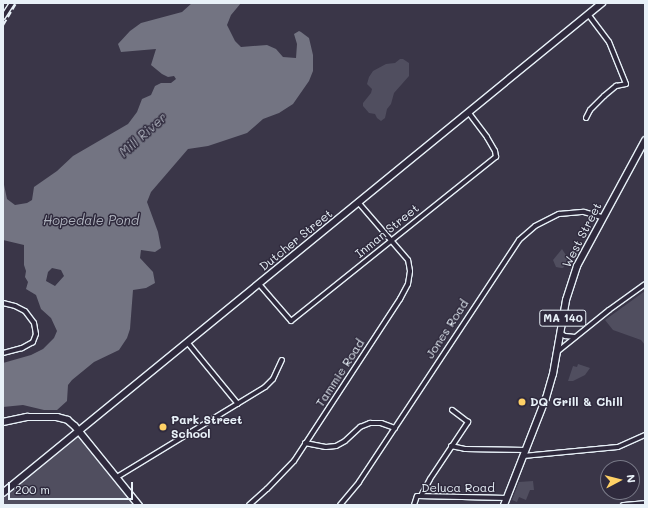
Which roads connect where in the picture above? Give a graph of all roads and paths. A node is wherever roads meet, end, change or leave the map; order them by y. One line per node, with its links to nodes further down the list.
1 (12, 3): 4 (street)
2 (602, 3): 3 (street, Dutcher Street)
3 (588, 14): 5 (street, Dutcher Street); 6 (street)
4 (3, 17)
5 (468, 112): 8 (street, Dutcher Street); 10 (street, Inman Street)
6 (586, 118)
7 (645, 140): 9 (main road, West Street / MA 140)
8 (358, 202): 10 (street, Tammie Road); 11 (street, Dutcher Street)
9 (602, 217): 14 (main road, West Street / MA 140); 23 (street, Jones Road)
10 (391, 241): 11 (street, Inman Street); 26 (street, Tammie Road)
11 (258, 284): 16 (street, Dutcher Street)
12 (645, 284): 15 (street)
13 (3, 303): 18 (street)
14 (560, 333): 15 (street); 17 (main road, West Street / MA 140)
15 (575, 338): 17 (street)
16 (187, 342): 20 (street); 24 (street, Dutcher Street)
17 (557, 352): 28 (main road, West Street / MA 140)
18 (3, 353)
19 (282, 360): 20 (street)
20 (238, 404): 30 (street)
21 (452, 410): 27 (street)
22 (3, 422): 24 (street)
23 (395, 428): 26 (street); 37 (street, Jones Road)
24 (80, 431): 30 (street); 31 (street, Dutcher Street)
25 (645, 435): 29 (street)
26 (305, 443): 36 (street, Tammie Road)
27 (451, 446): 28 (street); 32 (street)
28 (526, 450): 29 (main road, West Street / MA 140)
29 (523, 456): 33 (main road, West Street / MA 140)
30 (117, 478): 35 (street)
31 (3, 493)
32 (421, 496): 33 (street, Deluca Road); 38 (street, Deluca Road)
33 (507, 498): 39 (main road, West Street / MA 140)
34 (645, 503): 40 (street)
35 (139, 505)
36 (249, 505)
37 (340, 505)
38 (414, 505)
39 (504, 505)
40 (623, 505)

